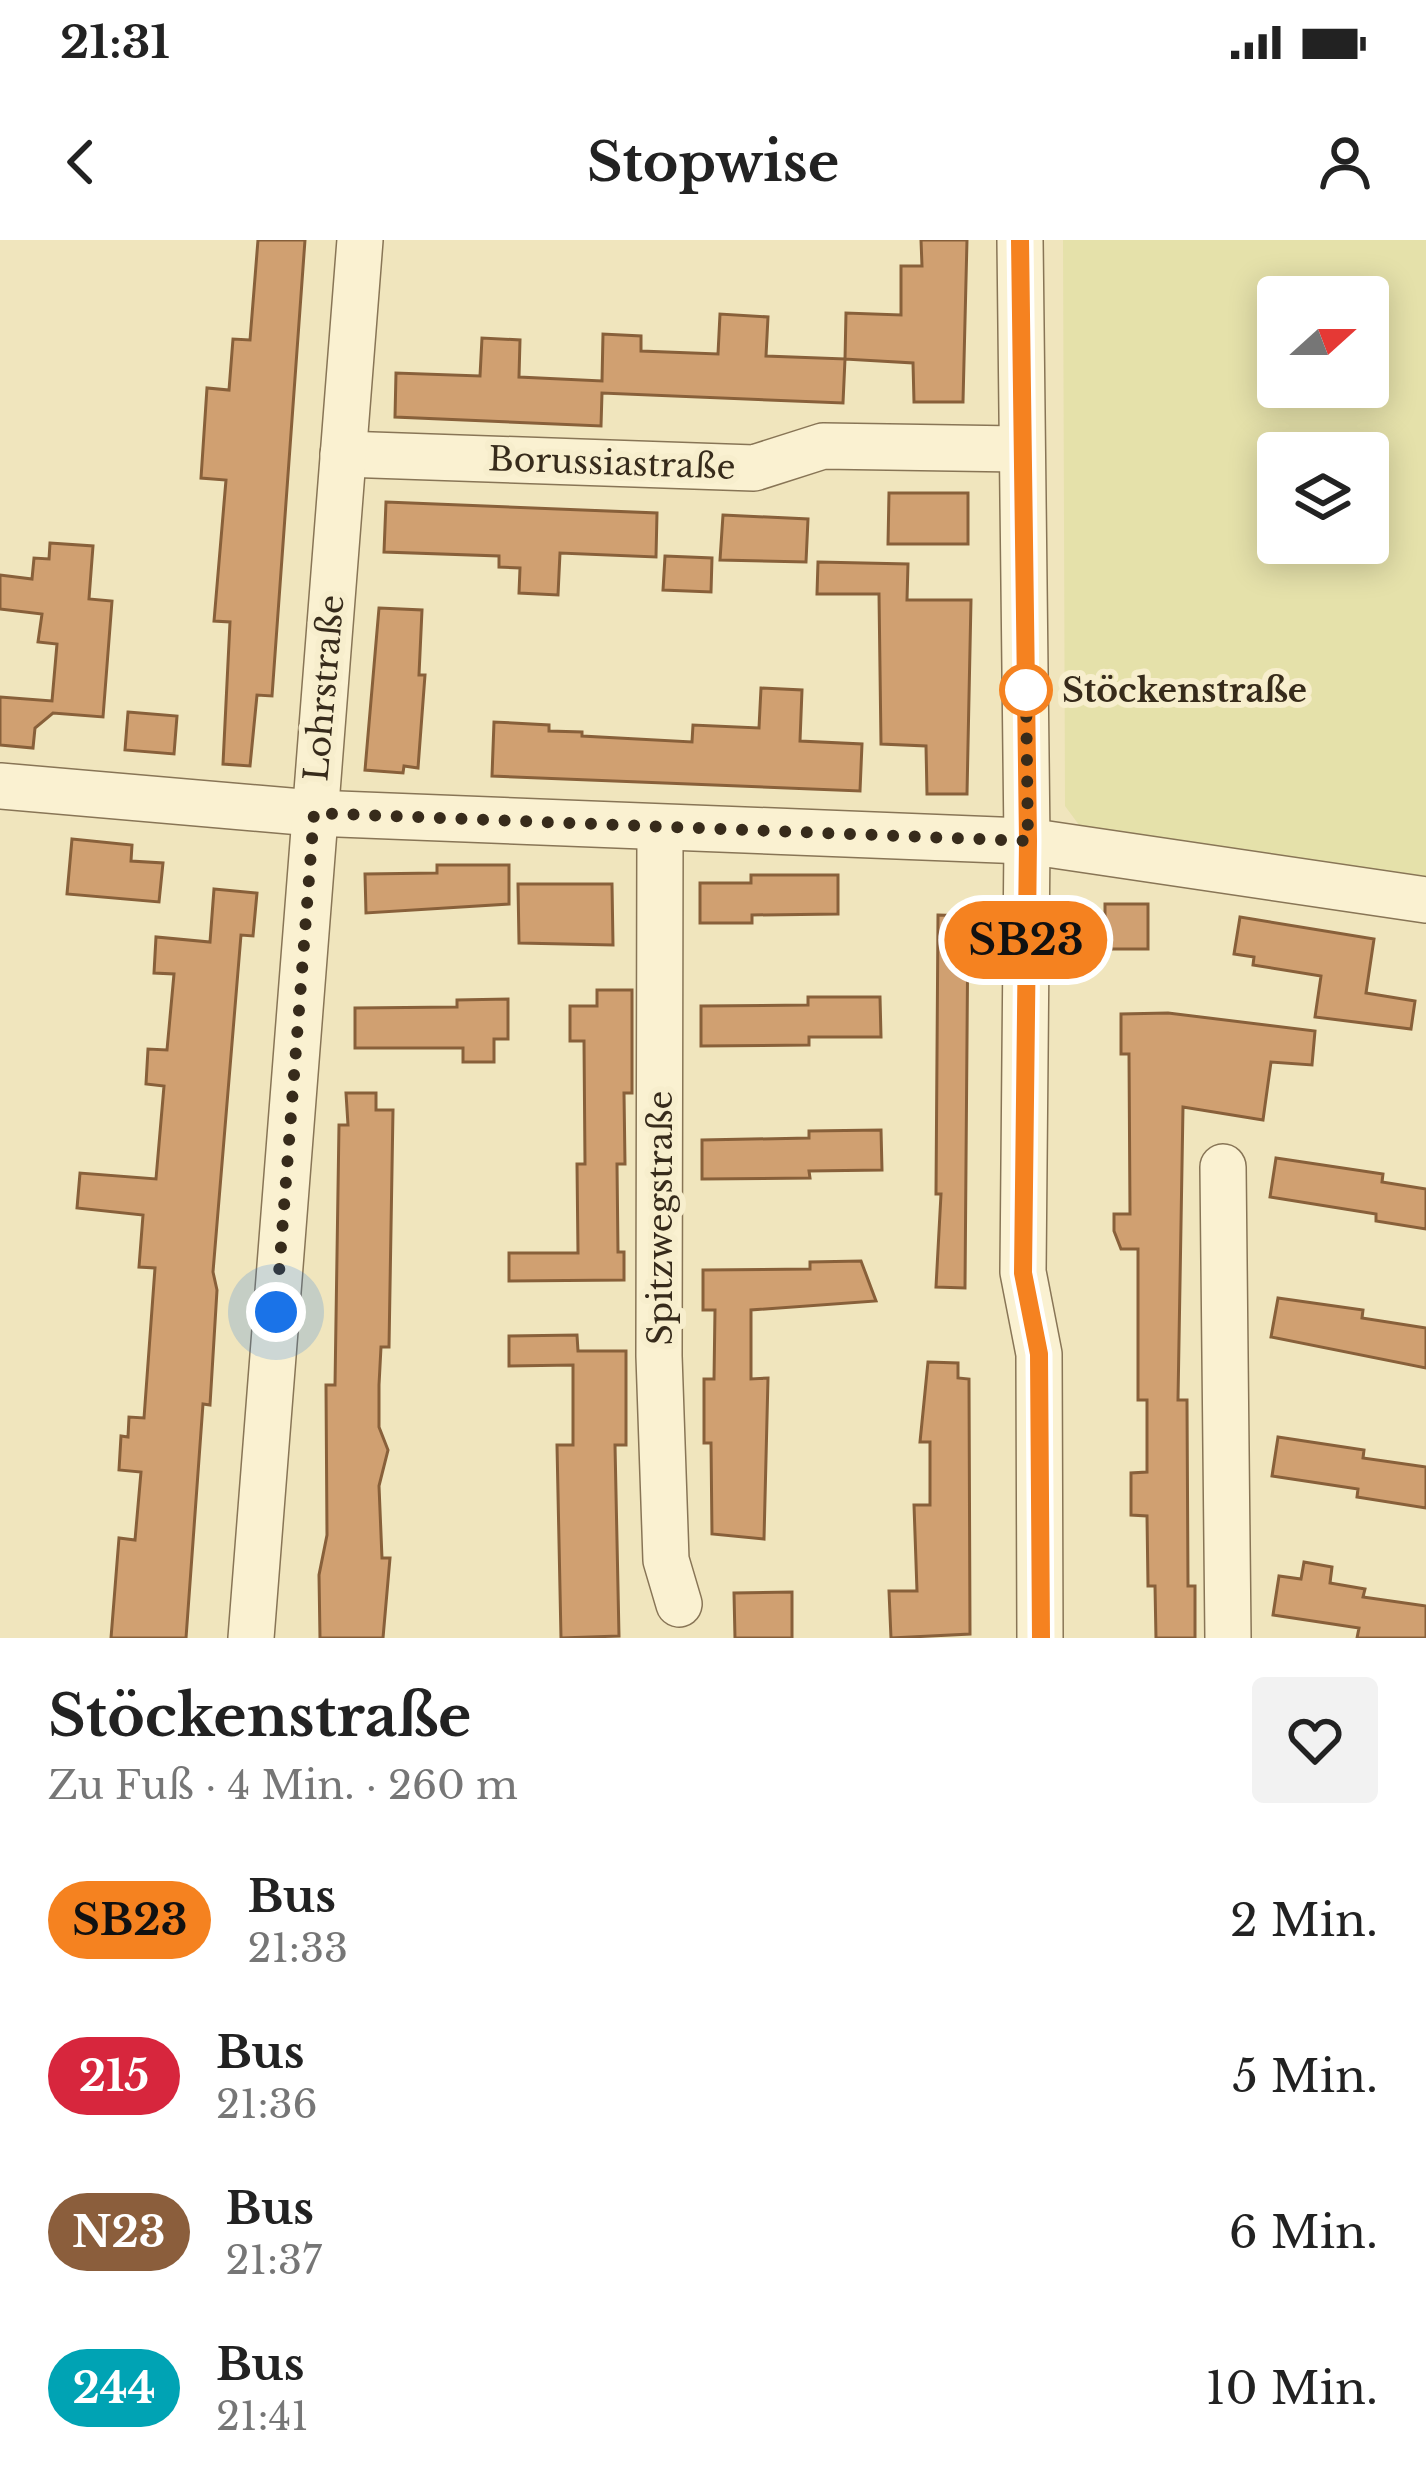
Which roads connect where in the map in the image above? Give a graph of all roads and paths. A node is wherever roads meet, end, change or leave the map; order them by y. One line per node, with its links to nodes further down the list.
1 (360, 240): 4 (street, Lohrstraße)
2 (1020, 240): 3 (street)
3 (1022, 449): 4 (street, Borussiastraße); 8 (street)
4 (343, 454): 6 (street, Lohrstraße)
5 (0, 786): 6 (street)
6 (314, 813): 7 (street); 12 (street, Lohrstraße)
7 (660, 830): 8 (street); 11 (street, Spitzwegstraße)
8 (1028, 841): 9 (street); 13 (street)
9 (1426, 900)
10 (1222, 1167): 14 (street)
11 (679, 1604)
12 (251, 1638)
13 (1040, 1638)
14 (1228, 1638)

